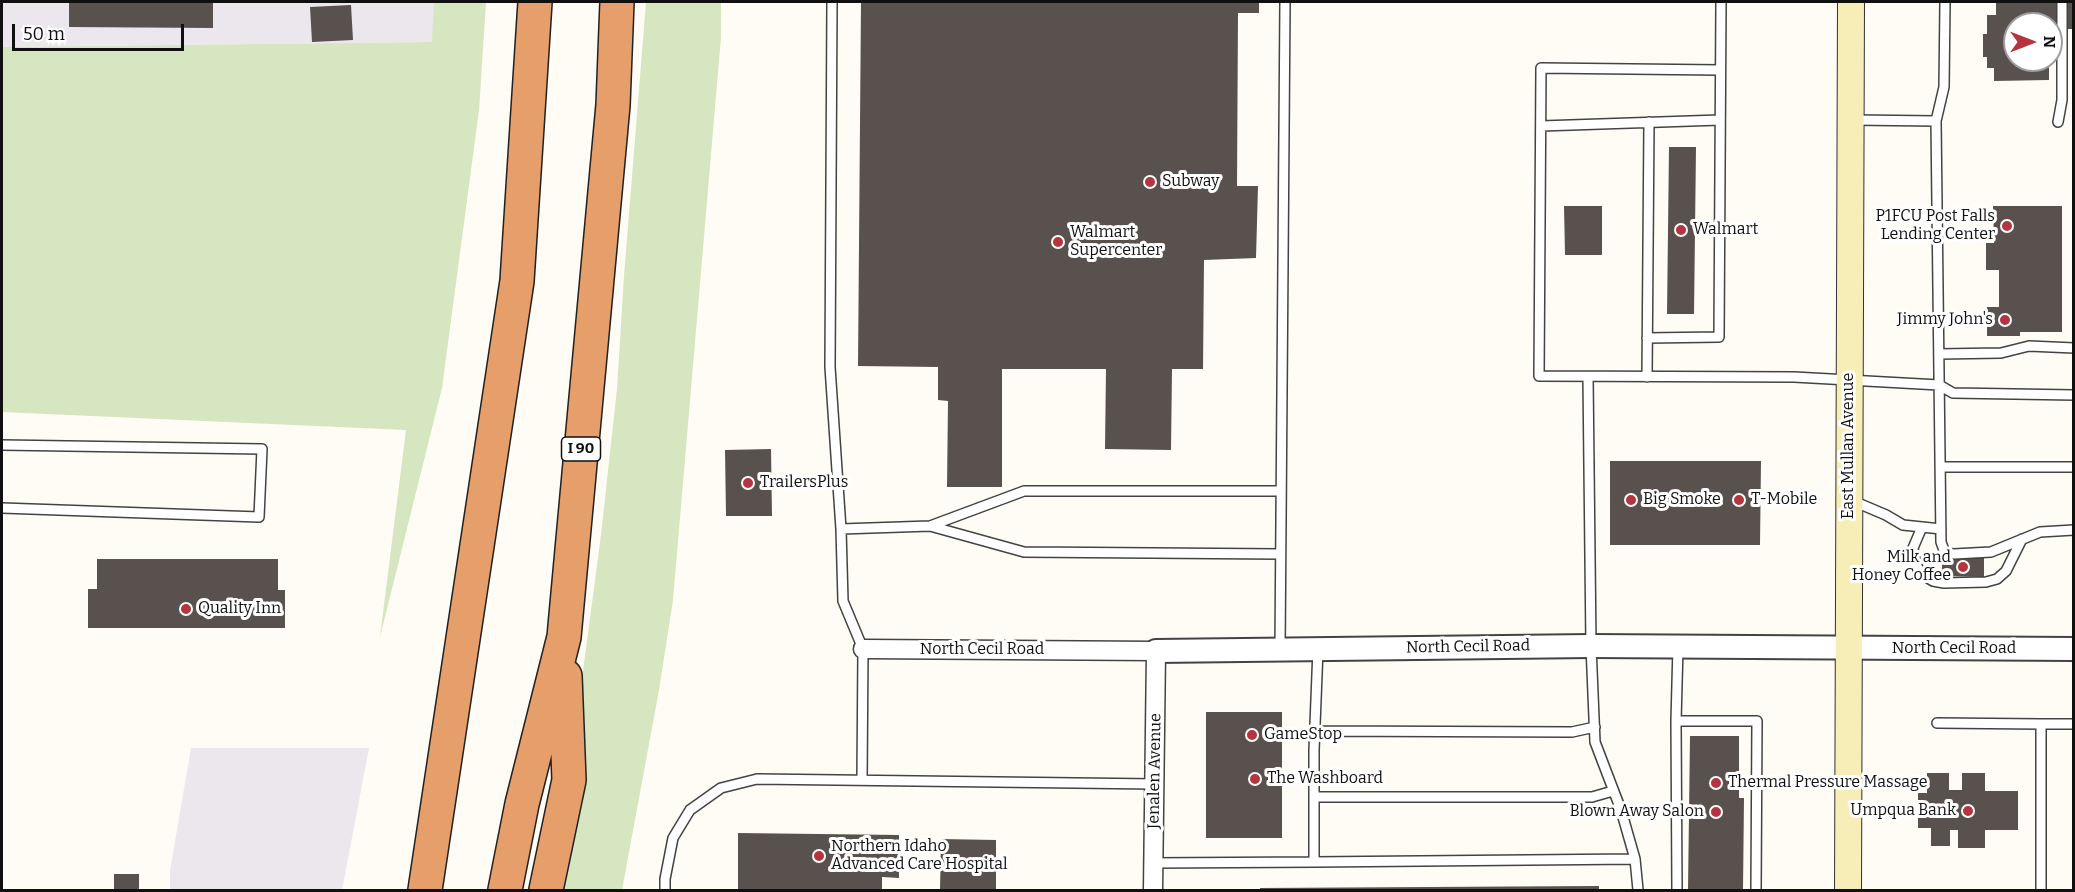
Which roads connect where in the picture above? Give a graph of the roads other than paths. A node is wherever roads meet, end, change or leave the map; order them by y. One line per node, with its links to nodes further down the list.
1 (535, 2): 59 (highway)
2 (617, 2): 37 (highway, I 90)
3 (832, 2): 32 (lane)
4 (1285, 2): 27 (lane)
5 (1721, 2): 9 (lane)
6 (1851, 2): 11 (main road, East Mullan Avenue)
7 (1945, 2): 13 (lane)
8 (2062, 2): 14 (lane)
9 (1720, 70): 10 (lane); 15 (lane)
10 (1720, 120): 12 (lane); 16 (lane)
11 (1851, 120): 13 (lane); 21 (main road, East Mullan Avenue)
12 (1649, 122): 15 (lane); 16 (lane)
13 (1935, 122): 18 (lane)
14 (2058, 122)
15 (1541, 126): 19 (lane)
16 (1647, 338): 20 (lane)
17 (2073, 348): 18 (lane)
18 (1939, 354): 22 (lane)
19 (1588, 377): 20 (lane); 38 (lane)
20 (1647, 377): 21 (lane)
21 (1850, 380): 22 (lane); 28 (main road, East Mullan Avenue)
22 (1939, 385): 23 (lane); 25 (lane)
23 (2073, 395)
24 (2, 445): 29 (lane)
25 (1940, 467): 26 (lane); 33 (lane)
26 (2073, 467)
27 (1281, 491): 30 (lane); 36 (lane)
28 (1849, 500): 31 (lane); 40 (main road, East Mullan Avenue)
29 (2, 508)
30 (930, 526): 32 (lane); 36 (lane)
31 (1922, 527): 33 (lane); 35 (lane)
32 (841, 529): 41 (lane)
33 (1941, 529): 35 (lane)
34 (2073, 530): 35 (lane)
35 (2022, 539)
36 (1280, 554): 42 (lane)
37 (564, 637): 60 (highway, I 90); 61 (highway)
38 (1591, 646): 39 (street, North Cecil Road); 43 (street, North Cecil Road); 50 (lane)
39 (1678, 647): 40 (street, North Cecil Road); 46 (lane)
40 (1849, 648): 44 (street, North Cecil Road); 67 (main road, East Mullan Avenue)
41 (863, 649): 45 (street, North Cecil Road); 52 (lane)
42 (1280, 649): 43 (street, North Cecil Road); 45 (street, North Cecil Road)
43 (1318, 649): 51 (lane)
44 (2073, 649)
45 (1156, 651): 53 (street, Jenalen Avenue)
46 (1676, 721): 65 (lane); 66 (lane)
47 (1937, 723): 48 (lane)
48 (2041, 724): 49 (lane); 68 (lane)
49 (2073, 724)
50 (1594, 727): 51 (lane); 54 (lane)
51 (1314, 731): 55 (lane)
52 (862, 780): 53 (lane); 62 (lane)
53 (1155, 784): 58 (street, Jenalen Avenue)
54 (1613, 791): 55 (lane); 56 (lane)
55 (1314, 797): 57 (lane)
56 (1635, 859): 57 (lane); 64 (lane)
57 (1314, 862): 58 (lane)
58 (1153, 863): 63 (street, Jenalen Avenue)
59 (425, 891)
60 (505, 891)
61 (546, 891)
62 (665, 891)
63 (1153, 891)
64 (1638, 891)
65 (1677, 891)
66 (1756, 891)
67 (1848, 891)
68 (2041, 891)

